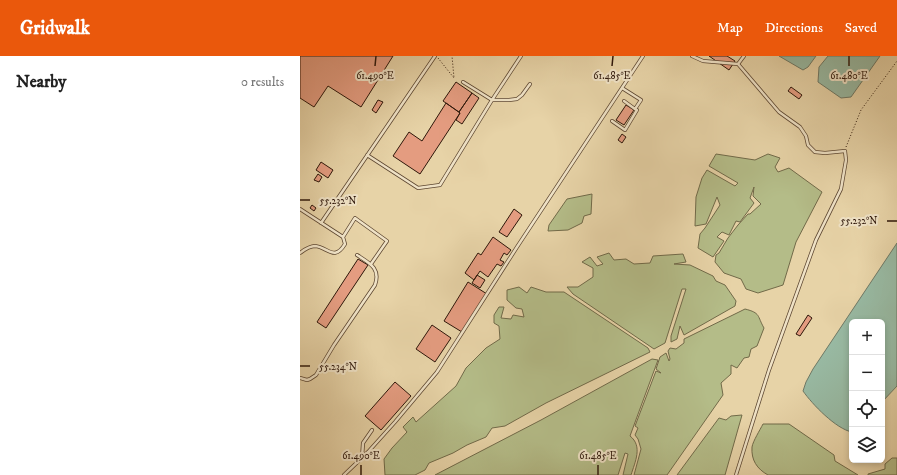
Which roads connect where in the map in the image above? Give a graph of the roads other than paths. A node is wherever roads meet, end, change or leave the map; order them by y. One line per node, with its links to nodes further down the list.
1 (436, 56): 14 (lane)
2 (521, 56): 10 (lane)
3 (643, 56): 9 (lane)
4 (692, 56): 6 (lane)
5 (744, 56): 6 (lane)
6 (738, 64): 25 (lane)
7 (463, 82): 10 (lane)
8 (530, 84): 10 (lane)
9 (622, 88): 12 (lane); 23 (lane)
10 (492, 100): 14 (lane)
11 (624, 101): 12 (lane)
12 (636, 109): 13 (lane)
13 (612, 121)
14 (367, 155): 16 (lane)
15 (300, 209): 16 (lane)
16 (321, 223): 17 (lane)
17 (343, 237): 18 (lane); 20 (lane)
18 (300, 253)
19 (357, 255): 20 (lane)
20 (370, 264): 21 (lane)
21 (300, 378)
22 (372, 430): 23 (lane)
23 (362, 458): 24 (lane)
24 (344, 475)
25 (736, 475)

